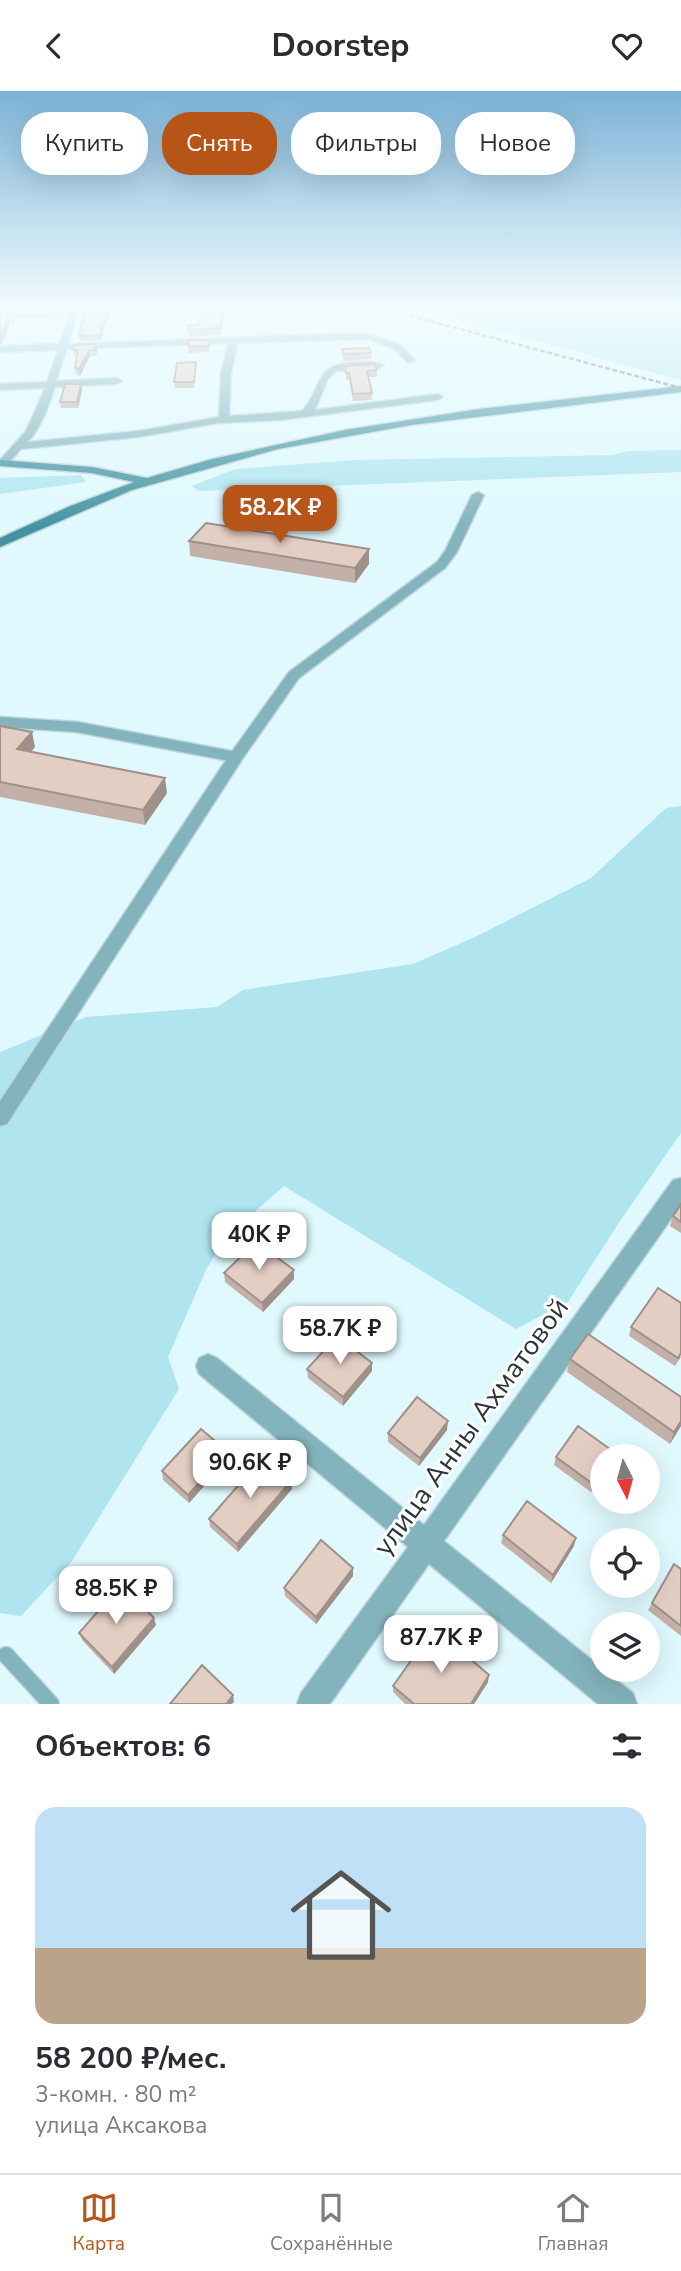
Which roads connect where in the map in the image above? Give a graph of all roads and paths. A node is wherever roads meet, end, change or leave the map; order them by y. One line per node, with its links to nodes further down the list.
1 (52, 379): 5 (street)
2 (226, 379): 10 (street)
3 (323, 379): 9 (street)
4 (117, 381): 5 (street)
5 (50, 385): 6 (street); 11 (street)
6 (0, 387)
7 (681, 389): 13 (main road)
8 (438, 397): 9 (street)
9 (306, 413): 10 (street)
10 (224, 419): 11 (street)
11 (19, 446): 12 (street)
12 (2, 463): 14 (main road)
13 (197, 466): 14 (main road); 15 (main road)
14 (92, 470): 15 (main road); 17 (main road)
15 (146, 481): 17 (main road)
16 (478, 495): 20 (street)
17 (96, 499): 18 (main road)
18 (0, 543)
19 (0, 722): 20 (lane)
20 (236, 757): 21 (street)
21 (0, 1118)
22 (681, 1187): 24 (street, улица Анны Ахматовой)
23 (208, 1366): 24 (street)
24 (426, 1544): 27 (street, улица Анны Ахматовой); 28 (street)
25 (6, 1655): 26 (lane)
26 (51, 1704)
27 (312, 1704)
28 (622, 1704)

